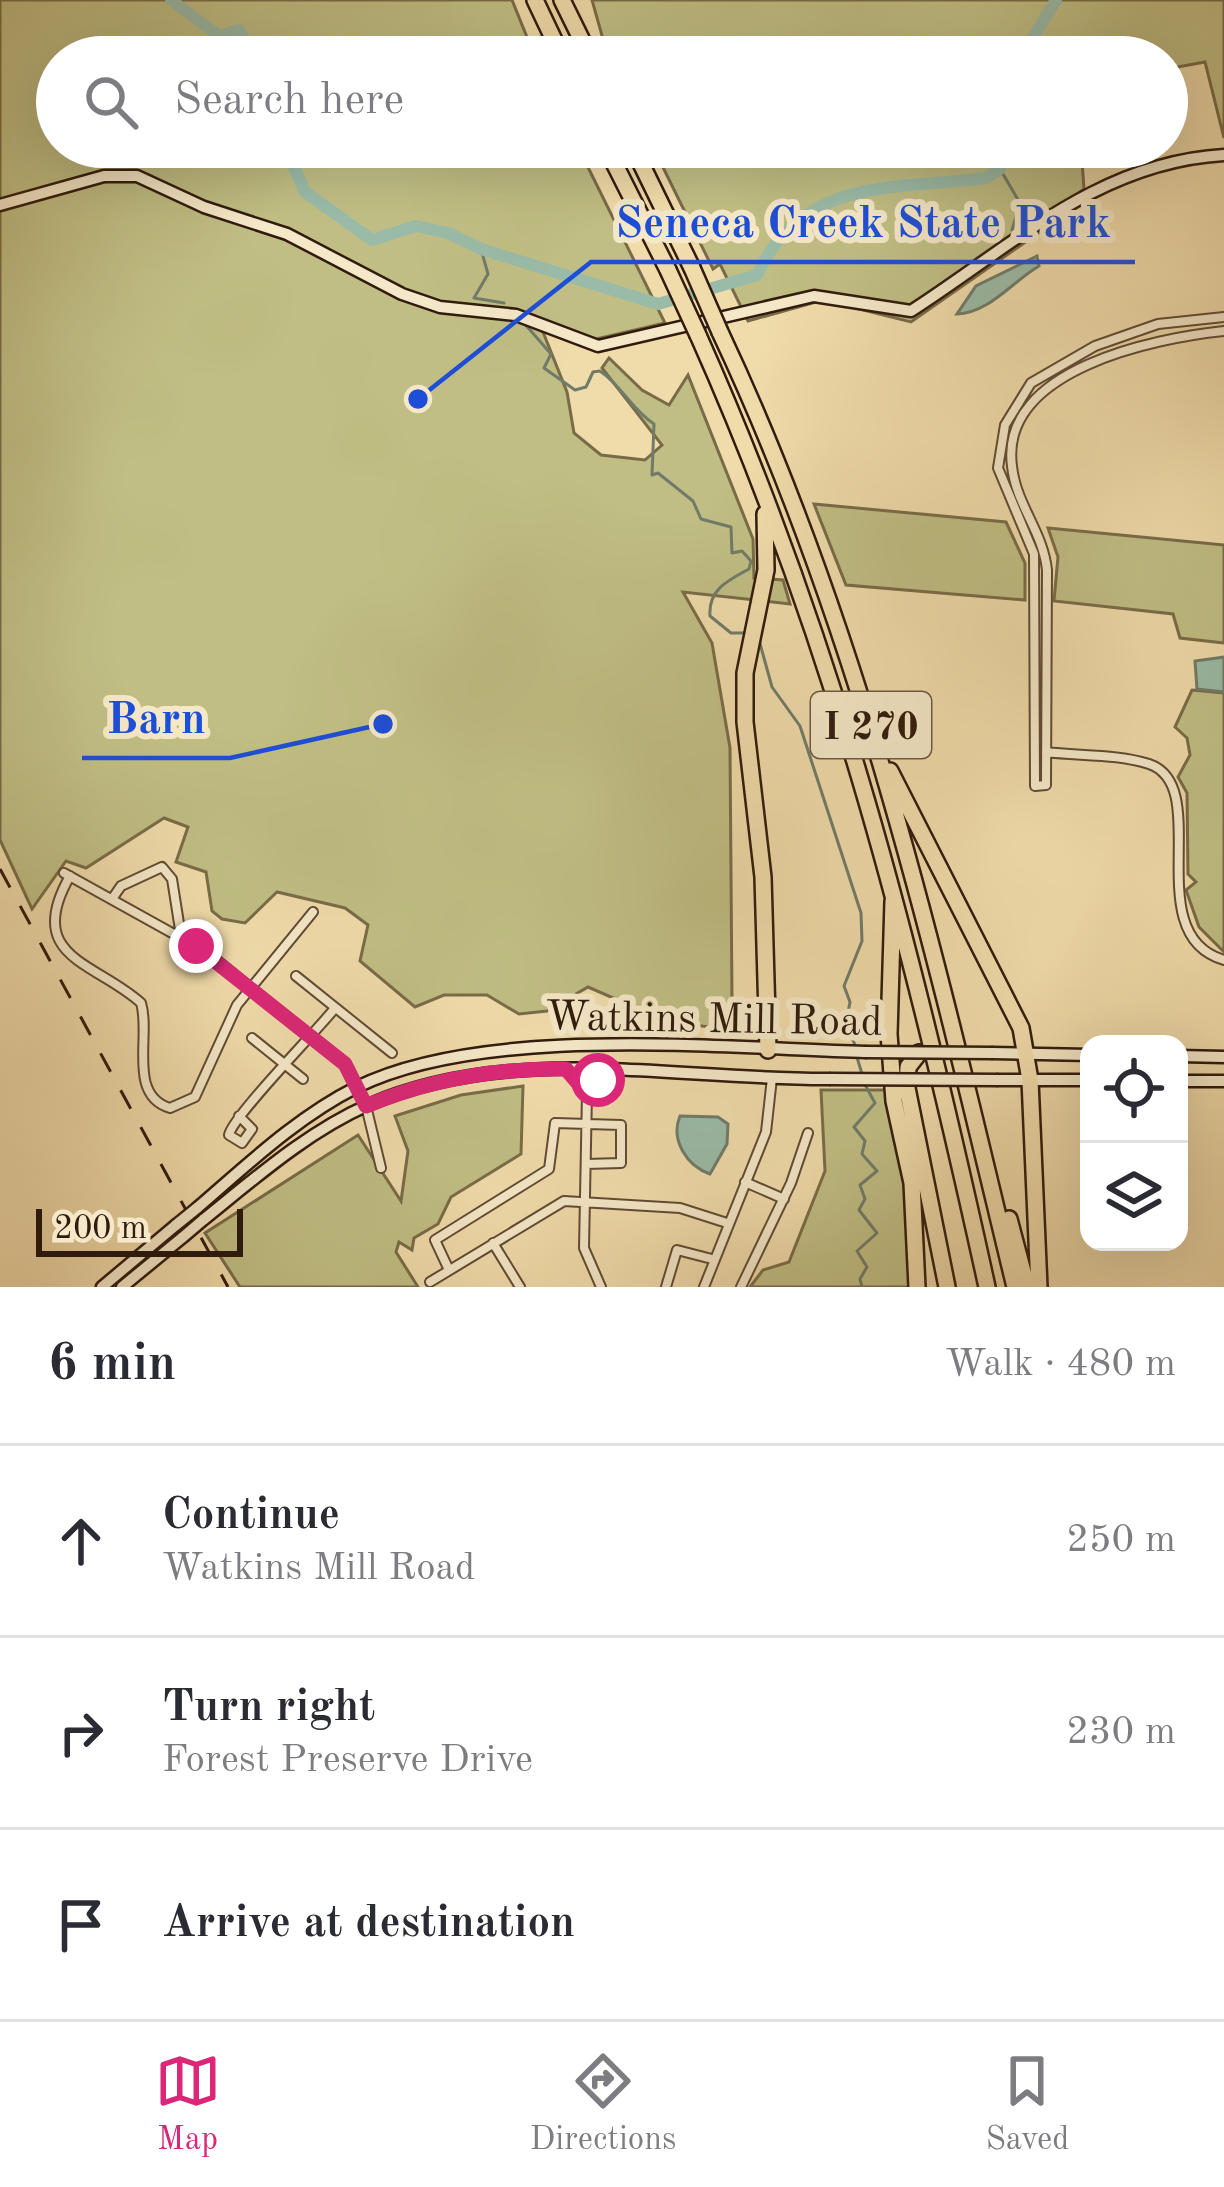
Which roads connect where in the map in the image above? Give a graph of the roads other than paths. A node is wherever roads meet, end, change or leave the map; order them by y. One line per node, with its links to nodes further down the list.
1 (535, 0): 3 (highway)
2 (562, 0): 4 (highway)
3 (552, 36)
4 (580, 36)
5 (1224, 155): 6 (main road)
6 (1188, 159)
7 (617, 168): 13 (highway, I 270, bridge)
8 (643, 168): 14 (highway, I 270, bridge)
9 (1145, 168): 10 (main road)
10 (0, 205)
11 (1224, 317): 15 (street)
12 (1224, 332): 15 (street)
13 (758, 481): 16 (highway, I 270); 26 (highway)
14 (873, 732): 29 (highway); 48 (highway, I 270)
15 (1046, 752): 20 (street)
16 (895, 886): 68 (highway); 70 (highway, I 270)
17 (112, 899): 19 (street); 19 (street); 22 (street)
18 (314, 912): 22 (street)
19 (181, 938): 22 (street)
20 (1224, 959)
21 (296, 976): 23 (street)
22 (250, 987): 25 (street)
23 (335, 1008): 25 (street); 27 (street)
24 (251, 1037): 33 (street)
25 (312, 1037): 33 (street); 43 (street)
26 (768, 1050): 28 (main road, Watkins Mill Road, bridge); 36 (main road); 43 (main road, Watkins Mill Road)
27 (392, 1053)
28 (919, 1053): 29 (main road, Watkins Mill Road, bridge); 42 (highway, bridge)
29 (1028, 1054): 30 (main road, Watkins Mill Road); 38 (highway)
30 (1080, 1055)
31 (1188, 1056): 32 (main road)
32 (1224, 1058)
33 (287, 1066): 37 (street); 46 (street)
34 (566, 1069): 35 (main road, Watkins Mill Road); 44 (street); 45 (main road, Watkins Mill Road)
35 (612, 1071): 36 (main road, Watkins Mill Road); 44 (street)
36 (772, 1078): 42 (main road, Watkins Mill Road, bridge); 52 (street)
37 (303, 1079)
38 (1030, 1080): 39 (main road, Watkins Mill Road); 42 (main road, Watkins Mill Road, bridge); 73 (highway)
39 (1080, 1080)
40 (1188, 1081): 41 (main road)
41 (1224, 1081)
42 (907, 1083): 69 (highway)
43 (358, 1087): 45 (street); 55 (main road, Watkins Mill Road)
44 (587, 1094): 47 (street)
45 (366, 1106): 51 (street); 55 (main road, Watkins Mill Road)
46 (238, 1116)
47 (586, 1122): 50 (street); 50 (street); 59 (street)
48 (978, 1133): 71 (highway, I 270); 72 (highway, I 270)
49 (808, 1140): 53 (street)
50 (586, 1164): 54 (street)
51 (381, 1168)
52 (745, 1182): 53 (street); 56 (street)
53 (784, 1199): 67 (street)
54 (585, 1200): 56 (street); 57 (street); 64 (street)
55 (200, 1214): 61 (main road, Watkins Mill Road, bridge); 62 (main road, Watkins Mill Road, bridge)
56 (727, 1223): 58 (street)
57 (493, 1244): 59 (street); 63 (street)
58 (712, 1259): 65 (street); 66 (street)
59 (448, 1270): 60 (street)
60 (430, 1282)
61 (101, 1287)
62 (122, 1287)
63 (520, 1287)
64 (602, 1287)
65 (666, 1287)
66 (708, 1287)
67 (742, 1287)
68 (917, 1287)
69 (947, 1287)
70 (987, 1287)
71 (1015, 1287)
72 (1027, 1287)
73 (1039, 1287)

